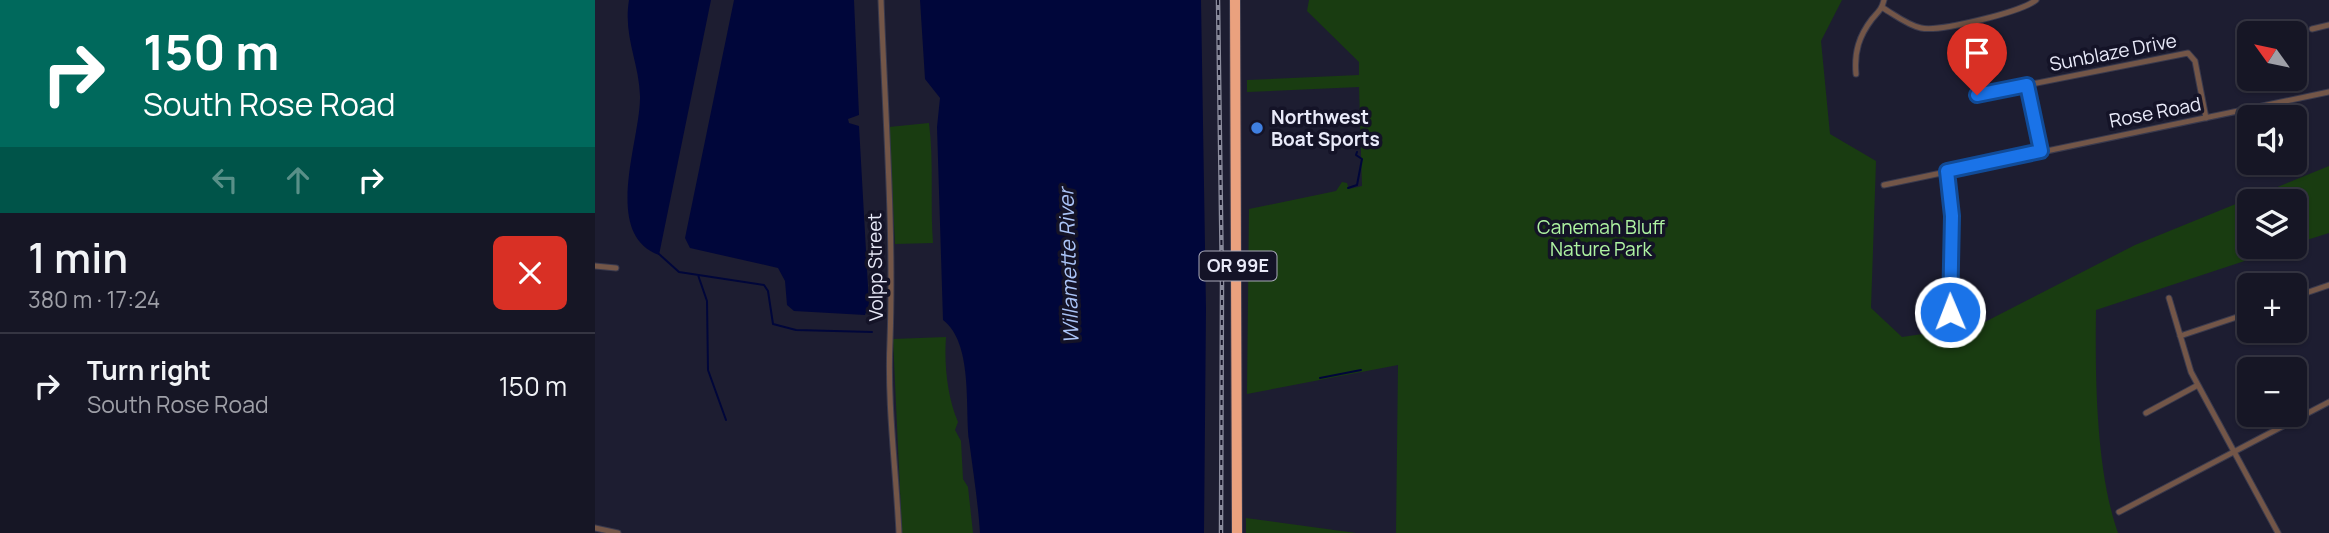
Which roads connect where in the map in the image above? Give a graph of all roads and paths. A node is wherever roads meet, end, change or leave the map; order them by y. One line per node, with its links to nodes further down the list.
1 (881, 0): 31 (street, Volpp Street)
2 (1235, 0): 32 (highway, OR 99E)
3 (1884, 0): 5 (street)
4 (2036, 0): 5 (street)
5 (1882, 8): 8 (street)
6 (2329, 25): 7 (street)
7 (2312, 29)
8 (1856, 74)
9 (2027, 85): 11 (street, Sunblaze Drive); 12 (street, Sunblaze Drive); 13 (street)
10 (2329, 92): 12 (street, Rose Road)
11 (1977, 95)
12 (2206, 118): 13 (street, Rose Road)
13 (2041, 151): 14 (street, Rose Road)
14 (1947, 171): 15 (street, Rose Road); 21 (street)
15 (1884, 185)
16 (595, 266): 17 (street)
17 (616, 268)
18 (2329, 285): 19 (street)
19 (2307, 293)
20 (2169, 298): 23 (street)
21 (1950, 312)
22 (2237, 317): 23 (street)
23 (2180, 336): 24 (street)
24 (2198, 385): 26 (street); 27 (street)
25 (2329, 402): 27 (street)
26 (2146, 413)
27 (2235, 451): 28 (street); 33 (street)
28 (2119, 512)
29 (595, 528): 30 (street)
30 (618, 533)
31 (899, 533)
32 (1237, 533)
33 (2278, 533)

